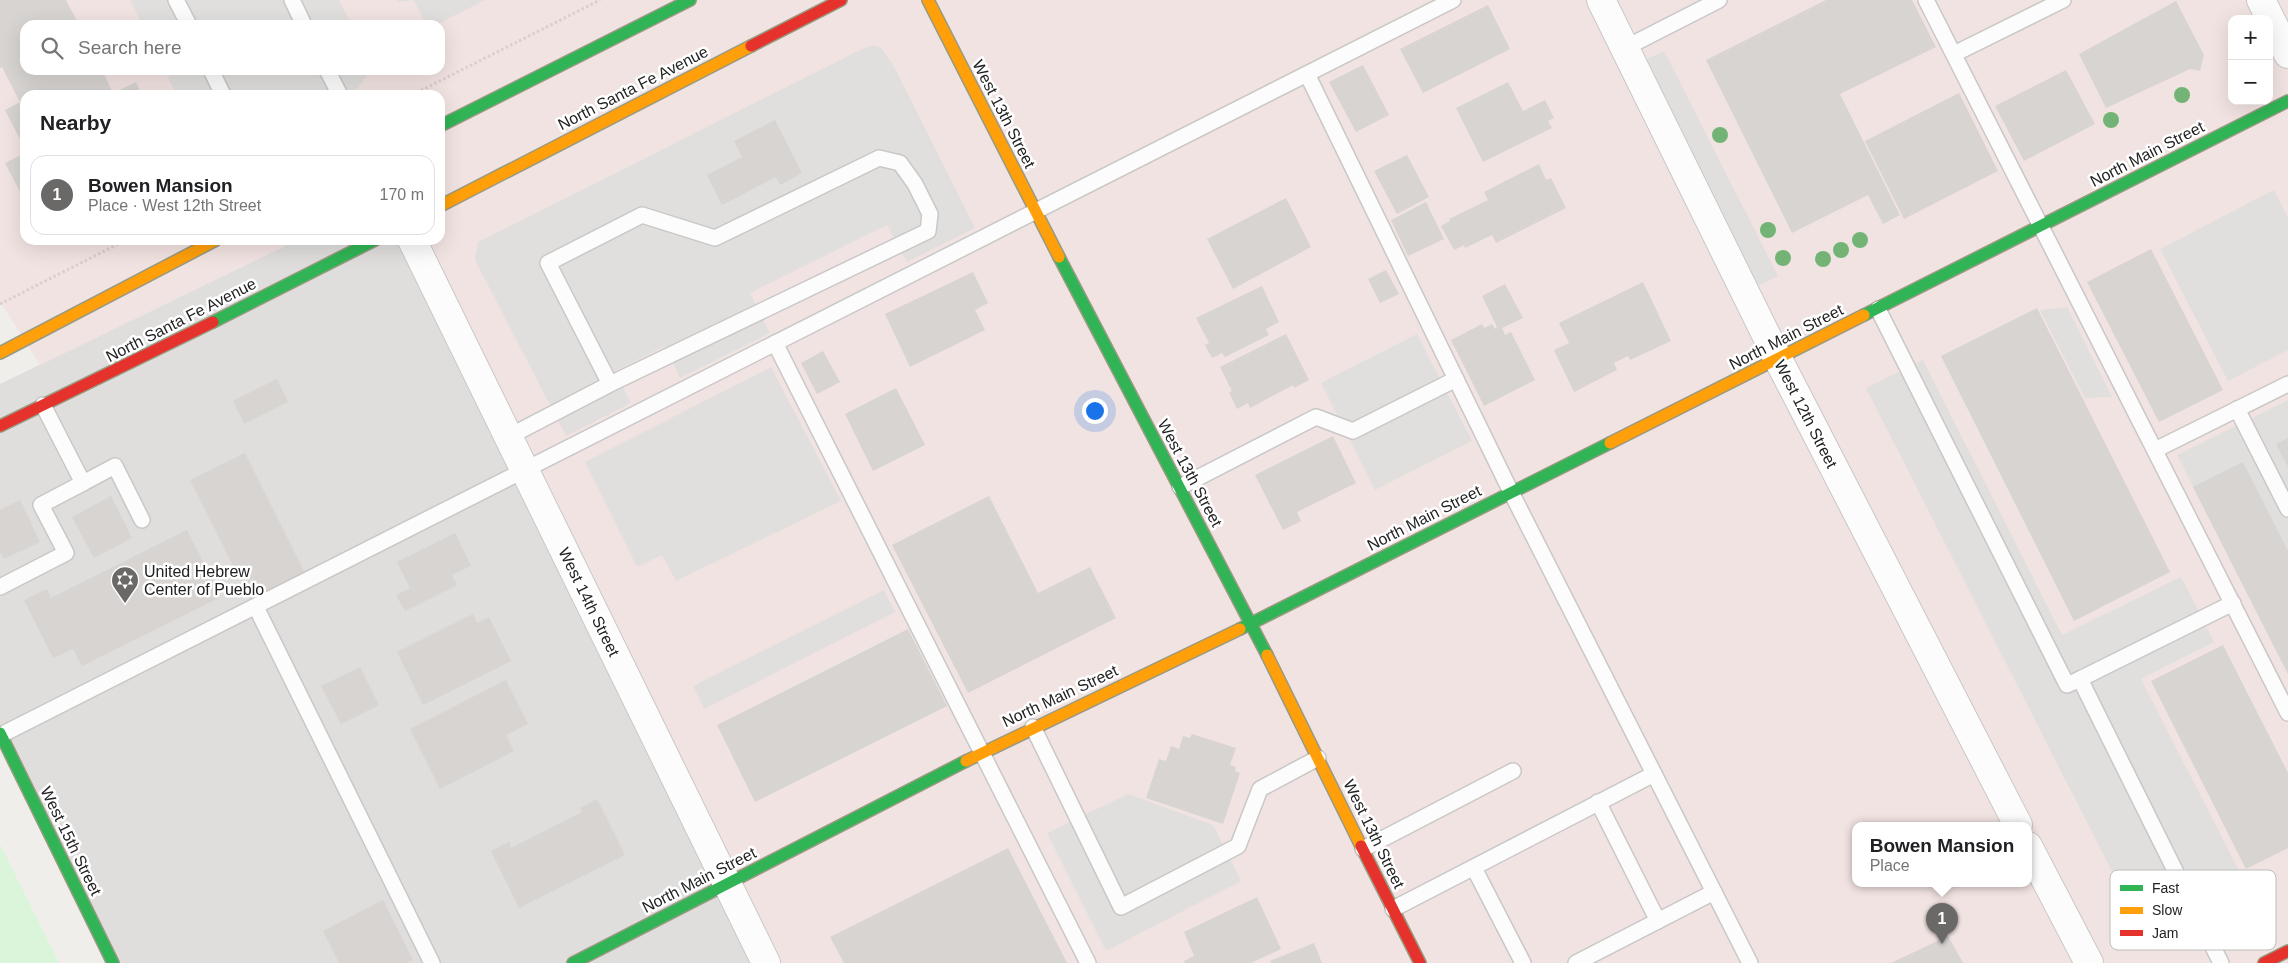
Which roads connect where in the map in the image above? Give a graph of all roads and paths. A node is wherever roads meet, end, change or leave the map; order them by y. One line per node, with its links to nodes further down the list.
1 (176, 0): 13 (lane)
2 (292, 0): 14 (lane)
3 (600, 0): 23 (path)
4 (690, 0): 25 (street)
5 (841, 0): 26 (street, North Santa Fe Avenue)
6 (928, 0): 27 (street, West 13th Street)
7 (1453, 0): 18 (lane)
8 (1601, 0): 15 (street, West 12th Street)
9 (1719, 0): 15 (lane)
10 (1926, 0): 16 (lane)
11 (2064, 0): 16 (lane)
12 (2261, 0): 17 (street)
13 (186, 20)
14 (302, 20)
15 (1625, 48): 37 (street, West 12th Street)
16 (1954, 54): 28 (lane)
17 (2288, 54)
18 (1307, 74): 27 (lane); 38 (lane)
19 (213, 75): 21 (lane)
20 (330, 75): 22 (lane)
21 (221, 90)
22 (337, 90)
23 (422, 90)
24 (2288, 101): 28 (street, North Main Street)
25 (445, 123)
26 (445, 203)
27 (1035, 212): 35 (lane); 48 (street, West 13th Street)
28 (2042, 226): 34 (street, North Main Street); 45 (lane)
29 (116, 245): 33 (path)
30 (206, 245): 36 (street)
31 (365, 245): 41 (street, North Santa Fe Avenue)
32 (414, 245): 44 (street, West 14th Street)
33 (0, 304)
34 (1878, 309): 37 (street, North Main Street); 56 (lane)
35 (775, 343): 46 (lane); 60 (lane)
36 (0, 353)
37 (1778, 359): 49 (street, North Main Street); 65 (street, West 12th Street)
38 (1456, 379): 48 (lane); 49 (lane)
39 (610, 384): 39 (lane); 44 (lane)
40 (2288, 384): 42 (lane)
41 (42, 405): 43 (street, North Santa Fe Avenue); 47 (lane)
42 (2237, 409): 45 (lane); 50 (lane)
43 (0, 426)
44 (508, 437): 46 (street, West 14th Street)
45 (2155, 450): 53 (lane)
46 (525, 470): 54 (lane); 70 (street, West 14th Street)
47 (83, 483): 51 (lane); 52 (lane)
48 (1180, 487): 55 (street, West 13th Street)
49 (1511, 492): 55 (street, North Main Street); 63 (lane)
50 (2288, 509)
51 (142, 520)
52 (0, 587)
53 (2232, 603): 56 (lane); 57 (lane)
54 (256, 607): 59 (lane); 77 (lane)
55 (1251, 624): 58 (street, North Main Street); 61 (street, West 13th Street)
56 (2080, 679): 69 (lane)
57 (2288, 713)
58 (1033, 727): 60 (street, North Main Street); 61 (lane)
59 (1, 734): 76 (street, West 15th Street)
60 (981, 753): 70 (street, North Main Street); 80 (lane)
61 (1318, 758): 66 (street, West 13th Street)
62 (1513, 770): 66 (lane)
63 (1654, 774): 64 (lane); 71 (lane)
64 (1598, 802): 68 (lane); 73 (lane)
65 (2016, 822)
66 (1363, 849): 72 (street, West 13th Street)
67 (2032, 854): 85 (street)
68 (1474, 868): 72 (lane); 82 (lane)
69 (2175, 870)
70 (726, 884): 78 (street, North Main Street); 79 (street, West 14th Street)
71 (1714, 892): 73 (lane); 84 (lane)
72 (1393, 909): 81 (street, West 13th Street)
73 (1658, 921): 83 (lane)
74 (2215, 950): 86 (lane)
75 (2288, 951): 87 (street)
76 (113, 963)
77 (432, 963)
78 (573, 963)
79 (766, 963)
80 (1088, 963)
81 (1420, 963)
82 (1523, 963)
83 (1576, 963)
84 (1750, 963)
85 (2089, 963)
86 (2221, 963)
87 (2264, 963)

